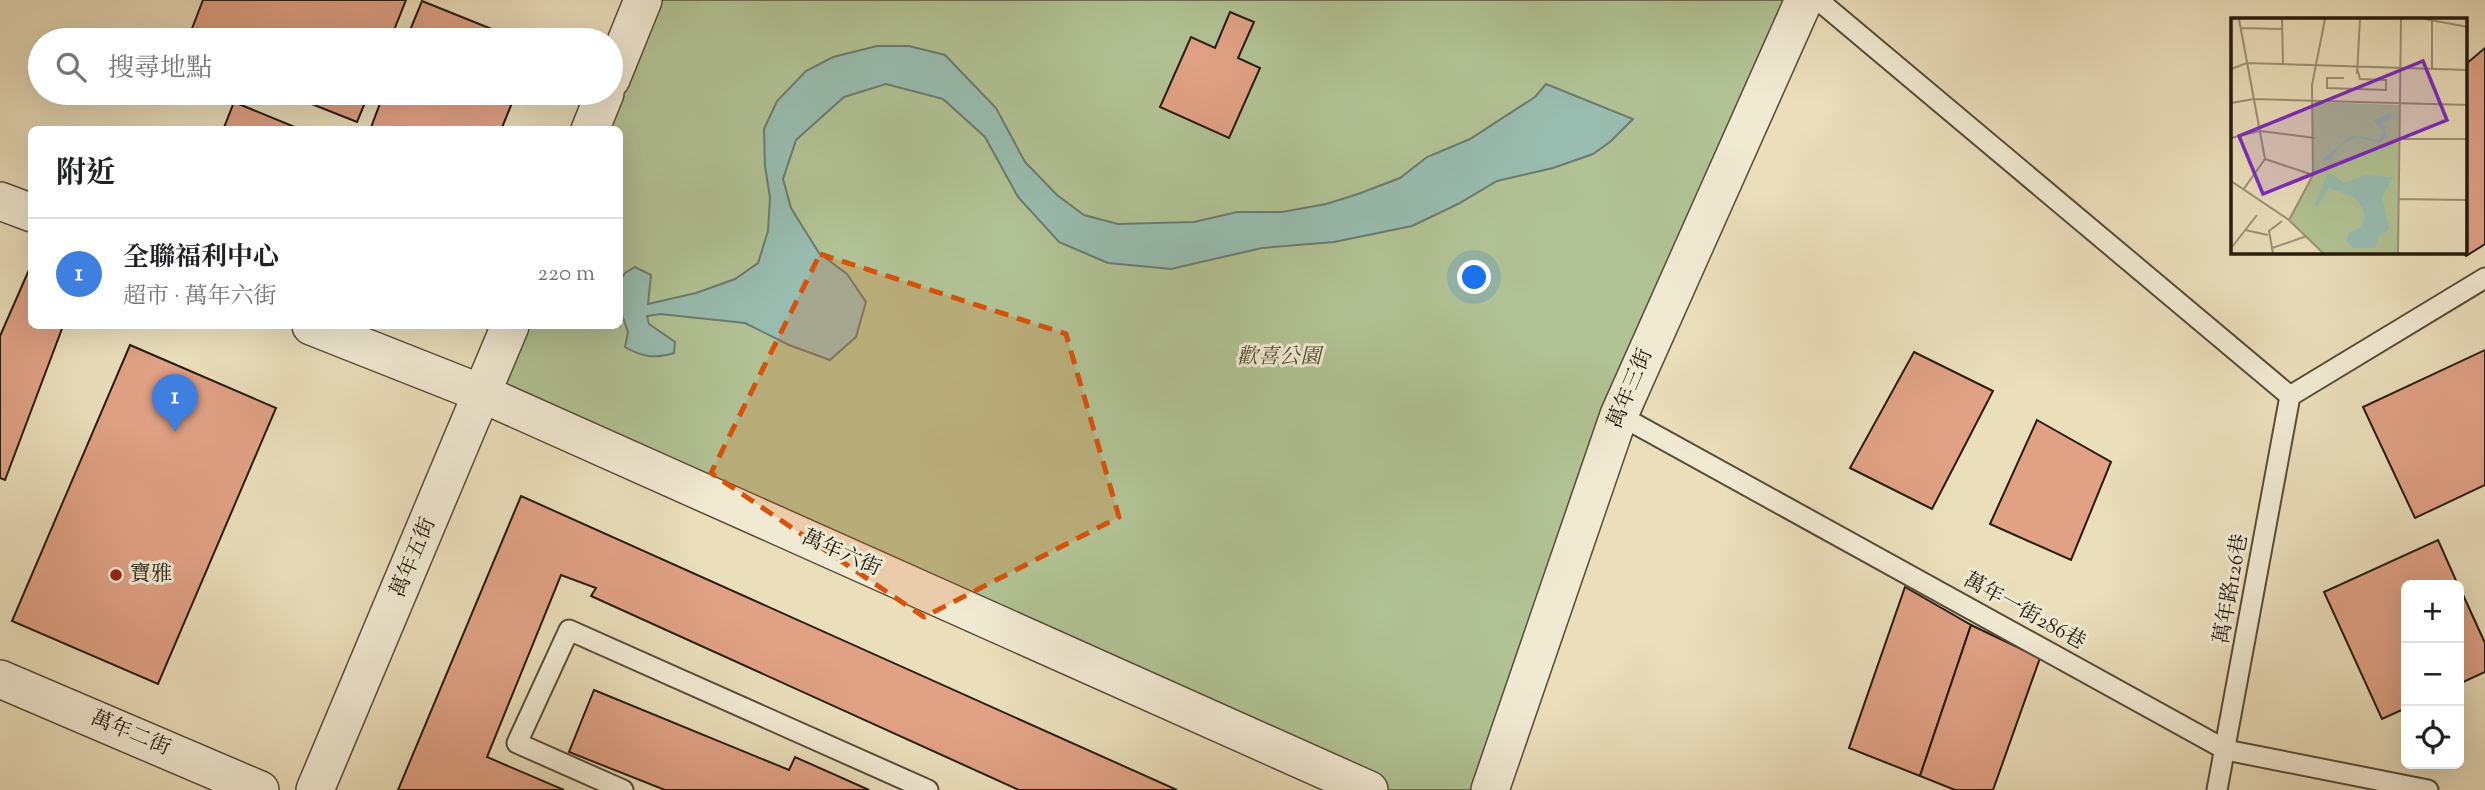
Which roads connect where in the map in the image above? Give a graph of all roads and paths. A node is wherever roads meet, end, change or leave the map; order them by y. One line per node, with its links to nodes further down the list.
1 (1804, 0): 14 (street, 萬年三街)
2 (1818, 0): 13 (lane)
3 (641, 1): 4 (street)
4 (623, 48)
5 (600, 105): 6 (street)
6 (592, 126)
7 (0, 201): 8 (street)
8 (28, 212)
9 (2485, 278): 13 (lane)
10 (319, 329): 12 (street, 萬年六街)
11 (509, 329): 12 (street, 萬年五街)
12 (483, 394): 17 (street, 萬年六街); 19 (street, 萬年五街)
13 (2290, 396): 16 (lane, 萬年路126巷)
14 (1619, 415): 16 (lane, 萬年一街286巷); 22 (street, 萬年三街)
15 (0, 679): 18 (street, 萬年二街)
16 (2226, 750): 23 (lane, 萬年路126巷); 24 (lane, 萬年一街286巷)
17 (1354, 786)
18 (260, 790)
19 (316, 790)
20 (623, 790): 21 (lane)
21 (928, 790)
22 (1490, 790)
23 (2217, 790)
24 (2428, 790)

